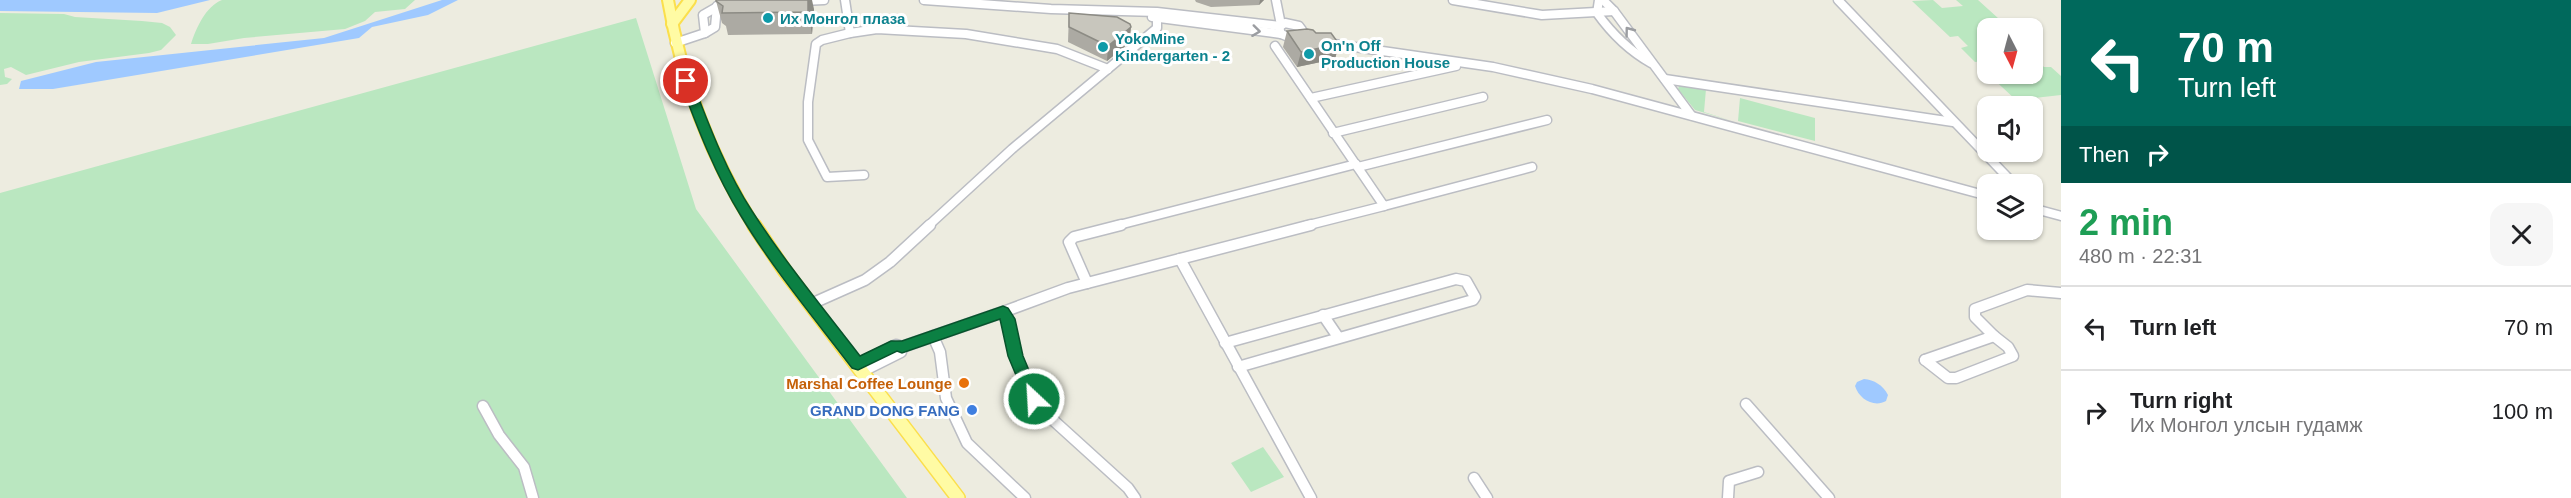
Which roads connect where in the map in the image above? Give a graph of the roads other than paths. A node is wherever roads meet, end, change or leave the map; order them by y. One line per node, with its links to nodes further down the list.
1 (668, 0): 19 (main road)
2 (690, 0): 19 (main road)
3 (729, 0): 14 (street)
4 (824, 0): 11 (street)
5 (845, 0): 22 (street)
6 (924, 0): 12 (street)
7 (1276, 0): 20 (street)
8 (1453, 0): 17 (street)
9 (1601, 0): 15 (street); 17 (street)
10 (1838, 0): 34 (street)
11 (788, 1)
12 (996, 3): 13 (street)
13 (1014, 3): 16 (street)
14 (717, 6): 21 (street); 21 (street)
15 (1614, 11): 17 (street); 26 (street, one-way to 15)
16 (1136, 13): 18 (street); 20 (street)
17 (1597, 13): 26 (street)
18 (1157, 18): 20 (street, one-way to 20); 28 (street)
19 (672, 24): 24 (main road)
20 (1283, 27): 23 (street); 23 (street)
21 (705, 33): 24 (street)
22 (850, 33): 28 (street); 39 (street)
23 (1298, 34): 32 (street)
24 (675, 43): 47 (main road)
25 (1275, 45): 31 (street)
26 (1653, 64): 29 (street)
27 (1456, 66): 31 (street)
28 (1108, 69): 47 (street)
29 (1665, 79): 32 (street); 34 (street)
30 (1483, 97): 35 (street)
31 (1311, 98): 35 (street)
32 (1691, 115): 40 (street)
33 (1547, 120): 36 (street)
34 (1953, 122): 38 (street)
35 (1333, 133): 36 (street)
36 (1357, 166): 41 (street); 45 (street)
37 (1532, 167): 41 (street)
38 (2004, 174)
39 (864, 175)
40 (1977, 193)
41 (1384, 206): 44 (street)
42 (2043, 211): 43 (street)
43 (2061, 216)
44 (1180, 259): 45 (street); 53 (street)
45 (1088, 283): 48 (street)
46 (2061, 292): 51 (street)
47 (811, 304): 54 (main road)
48 (1003, 312): 50 (street); 63 (street)
49 (1323, 315): 52 (street); 52 (street); 53 (street)
50 (933, 336): 54 (street); 62 (street)
51 (1994, 336): 51 (street)
52 (1338, 337): 55 (street)
53 (1225, 343): 55 (street)
54 (860, 367): 61 (main road)
55 (1239, 367): 64 (street)
56 (1746, 404): 67 (street)
57 (483, 406): 60 (street)
58 (1758, 472): 66 (street)
59 (1474, 478): 65 (street)
60 (533, 498)
61 (958, 498)
62 (1026, 498)
63 (1135, 498)
64 (1311, 498)
65 (1487, 498)
66 (1728, 498)
67 (1829, 498)

